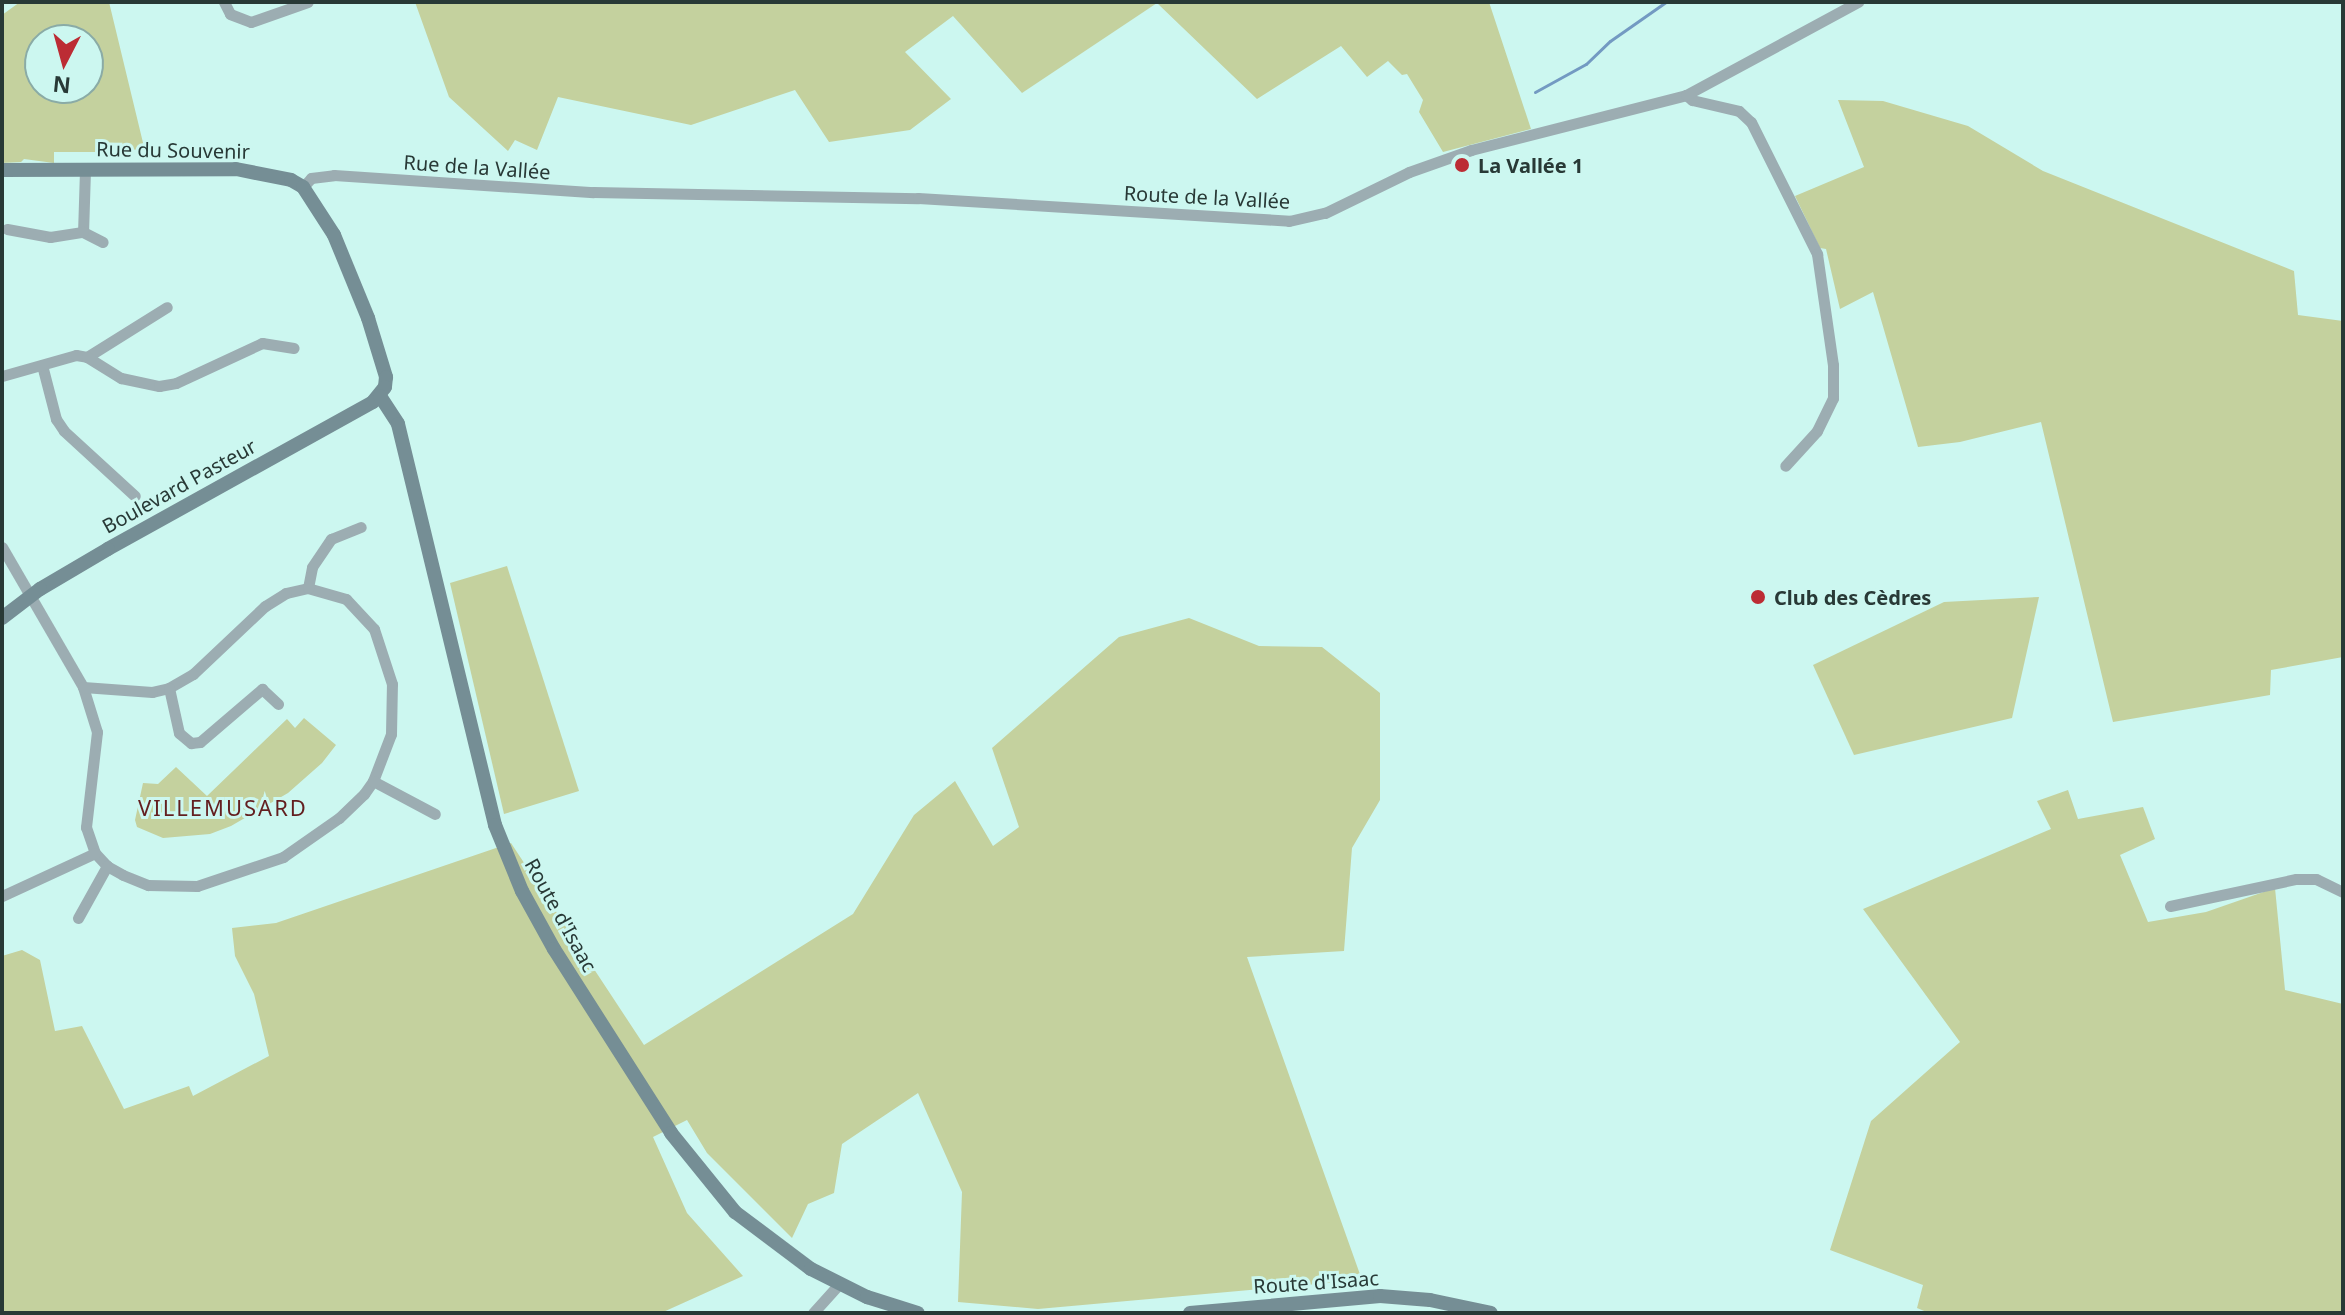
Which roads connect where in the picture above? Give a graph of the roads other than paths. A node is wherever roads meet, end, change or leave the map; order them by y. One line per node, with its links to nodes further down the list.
1 (224, 2): 2 (street)
2 (308, 2)
3 (1858, 2): 4 (street, Route de la Vallée)
4 (1686, 95): 8 (street, Route de la Vallée); 18 (street)
5 (2, 170): 6 (street, Rue du Souvenir)
6 (85, 170): 7 (street, Rue du Souvenir); 10 (street)
7 (303, 187): 8 (street, Rue de la Vallée); 17 (street)
8 (654, 194)
9 (7, 229): 10 (street)
10 (83, 232): 11 (street)
11 (103, 242)
12 (167, 307): 14 (street)
13 (294, 348): 14 (street)
14 (87, 357): 15 (street)
15 (42, 365): 16 (street); 19 (street)
16 (2, 376)
17 (380, 396): 23 (street, Boulevard Pasteur); 36 (street, Route d'Isaac)
18 (1785, 466)
19 (135, 496)
20 (361, 527): 22 (street)
21 (2, 547): 23 (street)
22 (308, 588): 26 (street); 28 (street)
23 (29, 597): 24 (street, Boulevard Pasteur); 25 (street)
24 (2, 618)
25 (83, 687): 26 (street); 30 (street)
26 (169, 688): 27 (street)
27 (278, 704)
28 (373, 781): 29 (street); 31 (street)
29 (435, 814)
30 (95, 853): 31 (street); 33 (street)
31 (107, 866): 35 (street)
32 (2343, 892): 34 (street)
33 (2, 896)
34 (2170, 906)
35 (78, 918)
36 (839, 1284): 37 (street); 38 (street, Route d'Isaac)
37 (813, 1313)
38 (918, 1313)
39 (1190, 1313): 40 (street, Route d'Isaac)
40 (1491, 1313)

